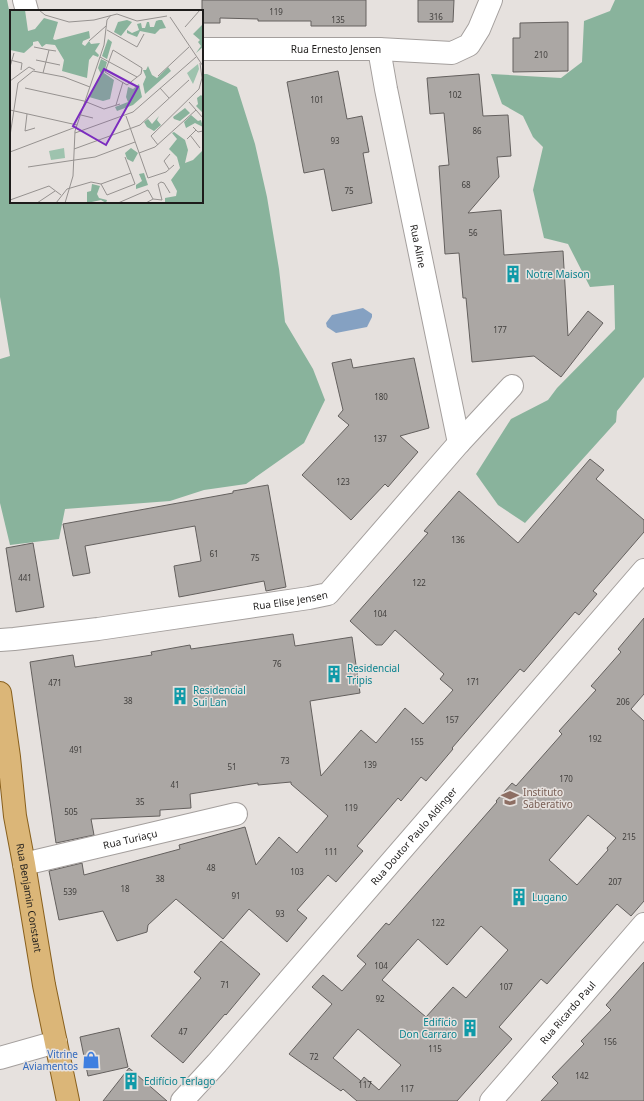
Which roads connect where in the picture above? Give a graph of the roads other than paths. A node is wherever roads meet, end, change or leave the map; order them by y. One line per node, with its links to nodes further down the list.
1 (24, 0): 3 (street)
2 (492, 0): 5 (street, Rua Ernesto Jensen)
3 (27, 10)
4 (203, 49): 5 (street, Rua Ernesto Jensen)
5 (379, 49): 7 (street, Rua Aline)
6 (512, 386): 7 (street, Rua Elise Jensen)
7 (459, 443): 9 (street, Rua Elise Jensen)
8 (644, 570): 17 (street, Rua Doutor Paulo Aldinger)
9 (0, 640)
10 (0, 693): 12 (main road, Rua Benjamin Constant)
11 (236, 814): 12 (street, Rua Turiaçu)
12 (24, 864): 14 (main road, Rua Benjamin Constant)
13 (644, 924): 18 (street, Rua Ricardo Paul)
14 (56, 1042): 15 (street); 16 (main road, Rua Benjamin Constant)
15 (0, 1058)
16 (64, 1097)
17 (182, 1101)
18 (491, 1101)

